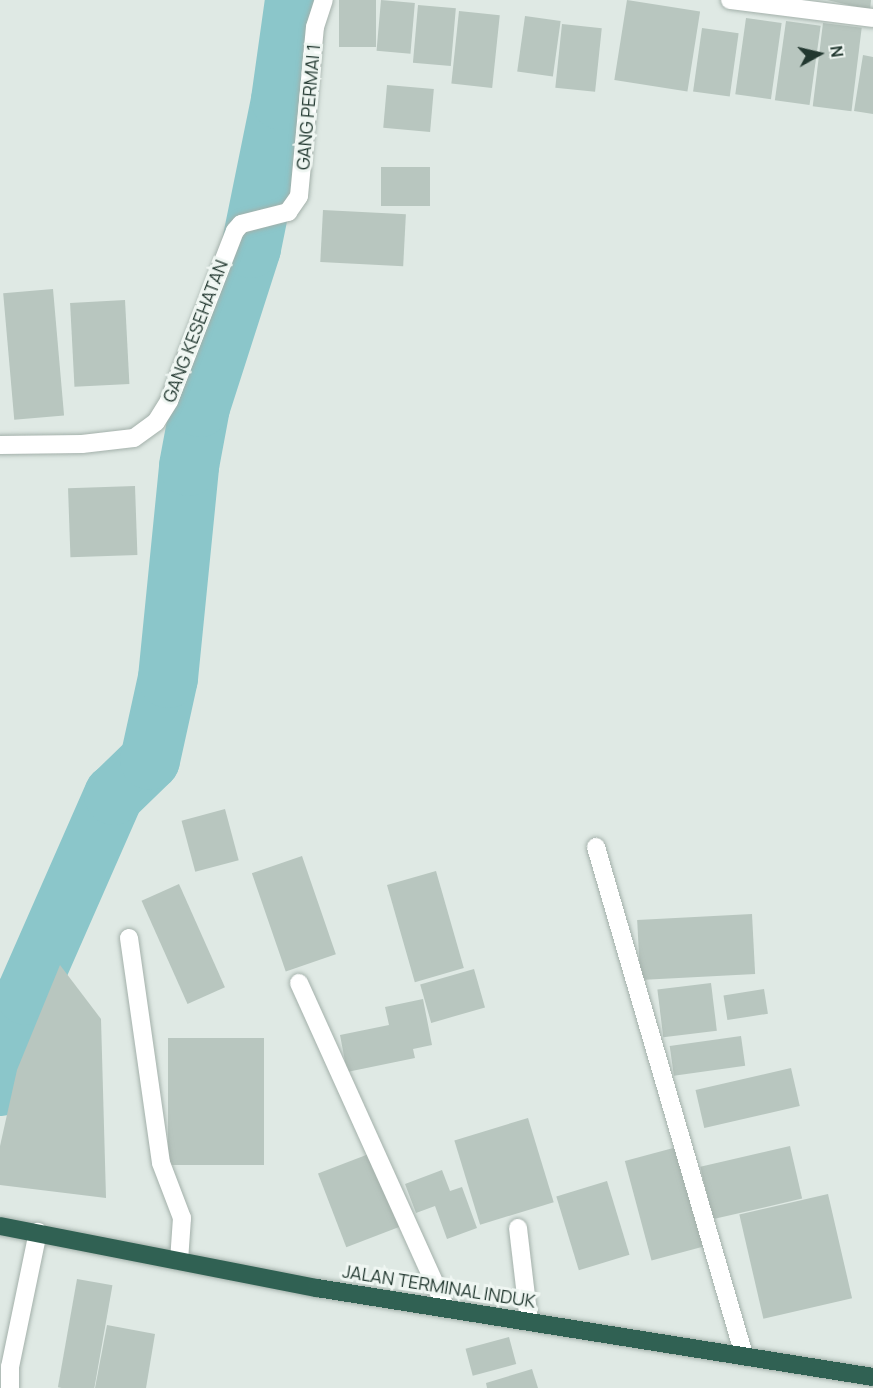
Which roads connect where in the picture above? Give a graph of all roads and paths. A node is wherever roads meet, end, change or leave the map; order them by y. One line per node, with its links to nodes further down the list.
1 (324, 0): 4 (street, GANG PERMAI 1)
2 (730, 0): 3 (street)
3 (873, 18)
4 (241, 224): 5 (street, GANG KESEHATAN)
5 (0, 446)
6 (596, 847): 15 (street)
7 (129, 939): 12 (street)
8 (299, 983): 13 (street)
9 (0, 1226): 11 (highway, JALAN TERMINAL INDUK)
10 (518, 1228): 14 (street)
11 (32, 1231): 12 (highway, JALAN TERMINAL INDUK); 17 (street)
12 (179, 1261): 13 (highway, JALAN TERMINAL INDUK)
13 (446, 1308): 14 (highway, JALAN TERMINAL INDUK)
14 (529, 1321): 15 (highway, JALAN TERMINAL INDUK)
15 (744, 1355): 16 (highway, JALAN TERMINAL INDUK)
16 (873, 1377)
17 (10, 1388)

